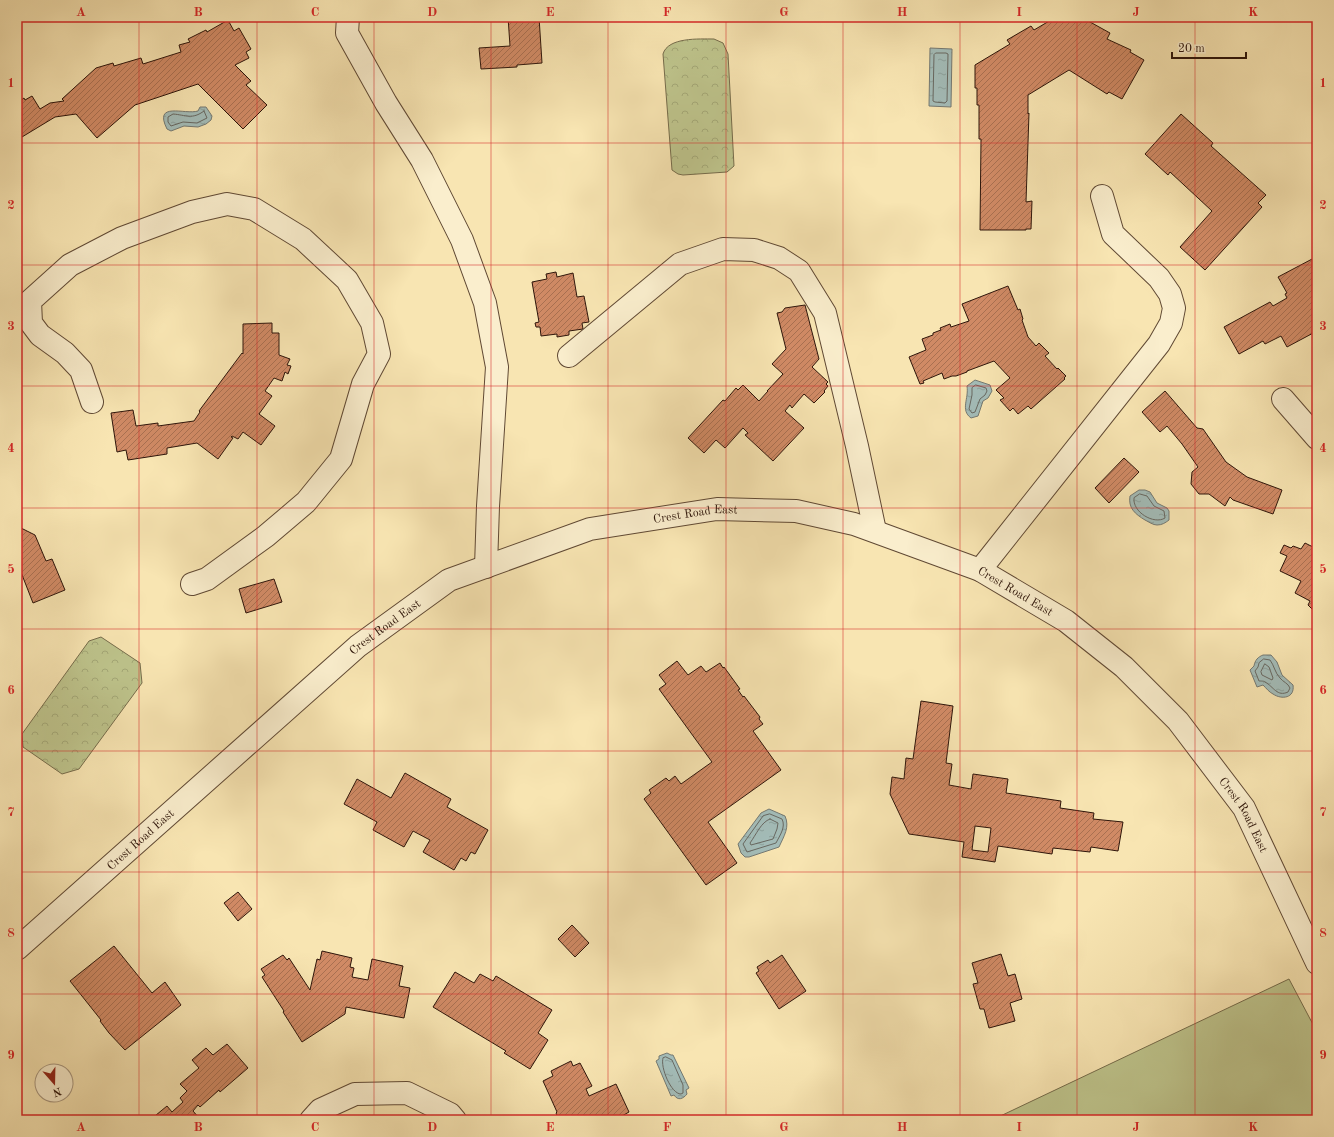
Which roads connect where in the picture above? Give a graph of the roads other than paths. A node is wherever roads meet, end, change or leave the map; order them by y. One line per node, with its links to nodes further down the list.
1 (347, 25): 8 (street)
2 (1102, 196): 9 (street)
3 (569, 356): 7 (street)
4 (1282, 399): 6 (street)
5 (92, 402): 10 (street)
6 (1317, 438)
7 (875, 531): 8 (street, Crest Road East); 9 (street, Crest Road East)
8 (486, 567): 11 (street, Crest Road East)
9 (980, 570): 12 (street, Crest Road East)
10 (192, 584)
11 (17, 949)
12 (1317, 963)
13 (311, 1120): 14 (street)
14 (455, 1120)

